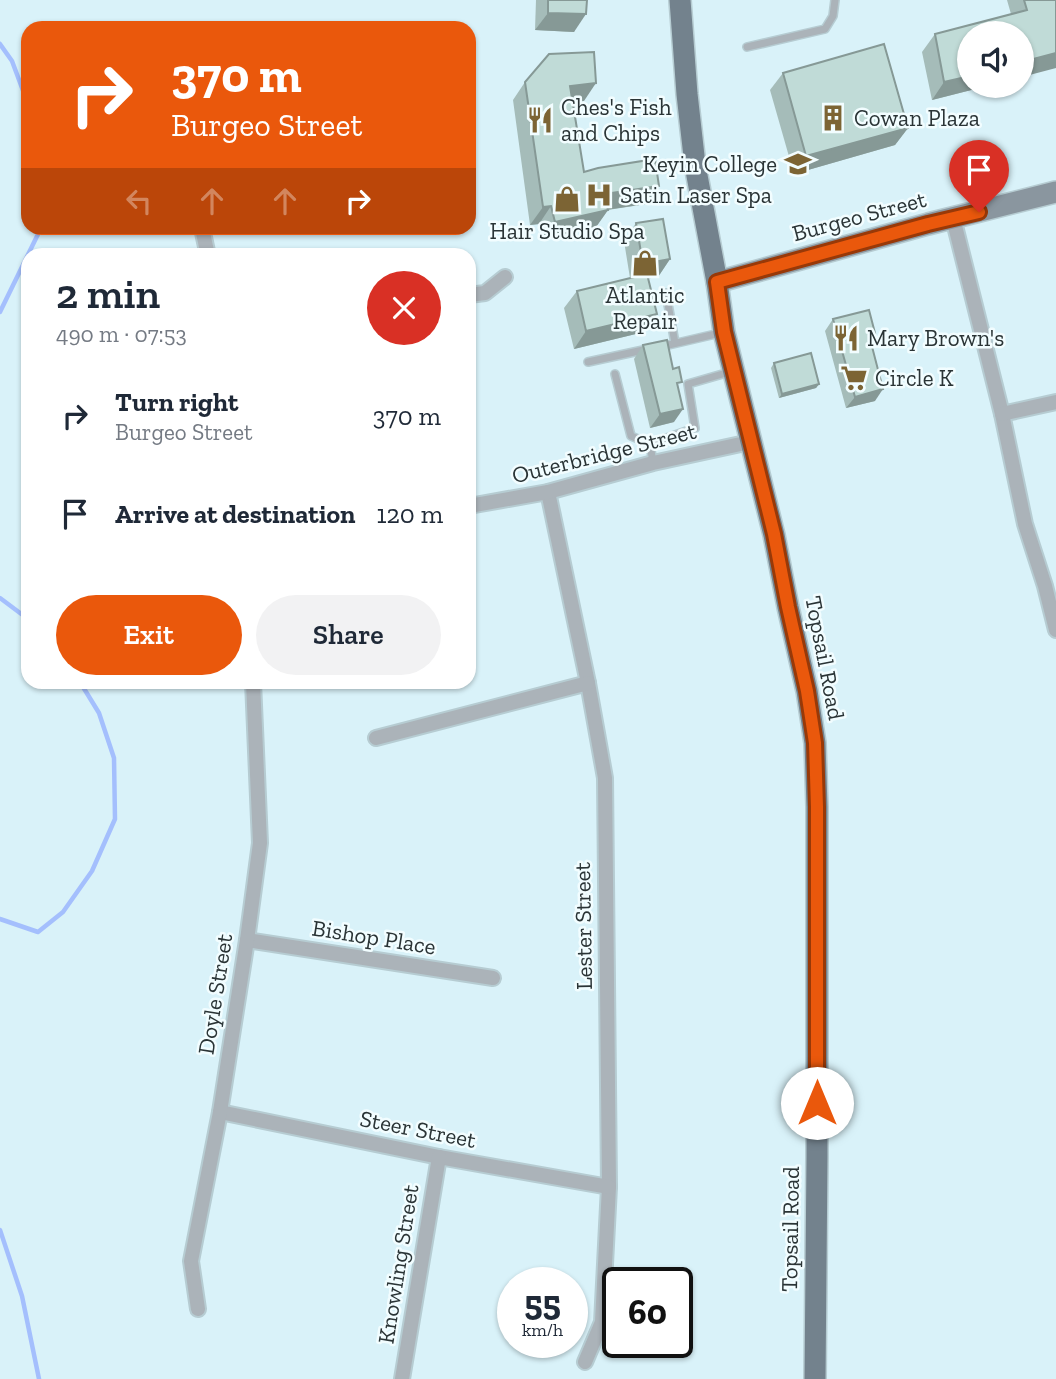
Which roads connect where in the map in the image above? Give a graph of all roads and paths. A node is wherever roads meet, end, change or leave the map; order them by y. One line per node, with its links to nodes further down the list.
1 (680, 0): 7 (main road, Topsail Road)
2 (835, 0): 3 (lane)
3 (747, 47)
4 (1056, 192): 5 (street, Burgeo Street)
5 (953, 218): 7 (street, Burgeo Street); 16 (street)
6 (505, 277): 9 (street)
7 (717, 282): 10 (main road, Topsail Road)
8 (666, 293): 11 (lane)
9 (476, 294)
10 (724, 332): 11 (lane); 13 (main road, Topsail Road)
11 (675, 343): 12 (lane)
12 (588, 362)
13 (733, 371): 17 (main road, Topsail Road); 18 (lane)
14 (615, 374): 18 (lane)
15 (1056, 402): 16 (street)
16 (1002, 414): 22 (street)
17 (750, 442): 19 (street, Outerbridge Street); 34 (main road, Topsail Road)
18 (650, 444): 19 (lane)
19 (653, 463): 20 (street, Outerbridge Street)
20 (548, 492): 21 (street, Outerbridge Street); 23 (street, Lester Street)
21 (476, 505)
22 (1056, 630)
23 (588, 683): 25 (street); 30 (street, Lester Street)
24 (253, 689): 26 (street, Doyle Street)
25 (376, 738)
26 (247, 940): 27 (street, Bishop Place); 28 (street, Doyle Street)
27 (493, 978)
28 (220, 1112): 29 (street, Steer Street); 31 (street, Doyle Street)
29 (439, 1157): 30 (street, Steer Street); 33 (street, Knowling Street)
30 (609, 1187): 32 (street, Lester Street)
31 (198, 1309)
32 (585, 1362)
33 (402, 1379)
34 (815, 1379)

